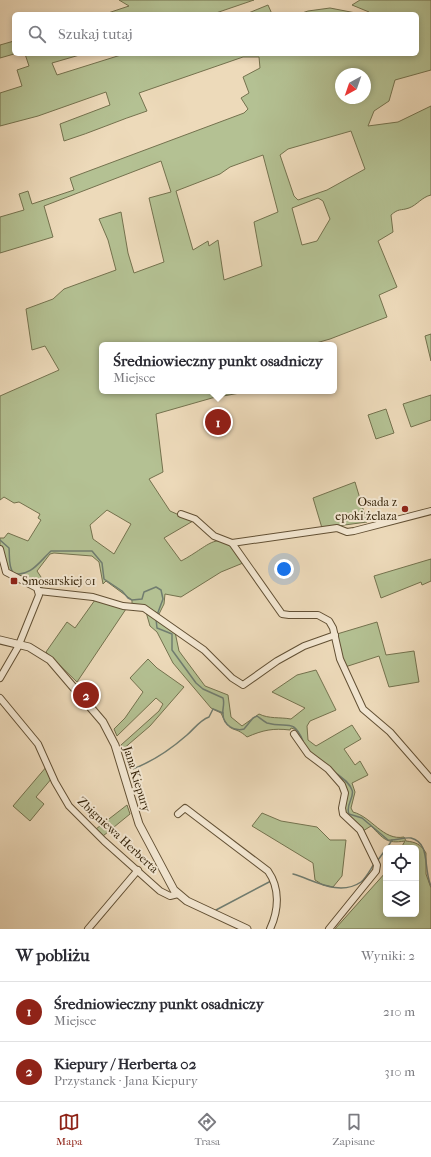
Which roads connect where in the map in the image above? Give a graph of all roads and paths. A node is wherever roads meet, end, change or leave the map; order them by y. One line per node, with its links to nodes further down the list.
1 (431, 511): 3 (street)
2 (181, 514): 3 (street)
3 (232, 543): 7 (street)
4 (0, 549): 5 (street)
5 (2, 569): 6 (street)
6 (39, 591): 7 (street); 9 (street)
7 (335, 635): 13 (street)
8 (0, 640): 9 (street, Jana Kiepury)
9 (18, 644): 10 (street); 16 (street, Jana Kiepury)
10 (0, 678)
11 (0, 698): 15 (street, Zbigniewa Herberta)
12 (294, 734): 20 (street)
13 (431, 779)
14 (178, 814): 19 (street)
15 (138, 870): 16 (street, Zbigniewa Herberta); 17 (street)
16 (178, 894): 18 (street, Jana Kiepury)
17 (88, 929)
18 (247, 929)
19 (270, 929)
20 (329, 929)

